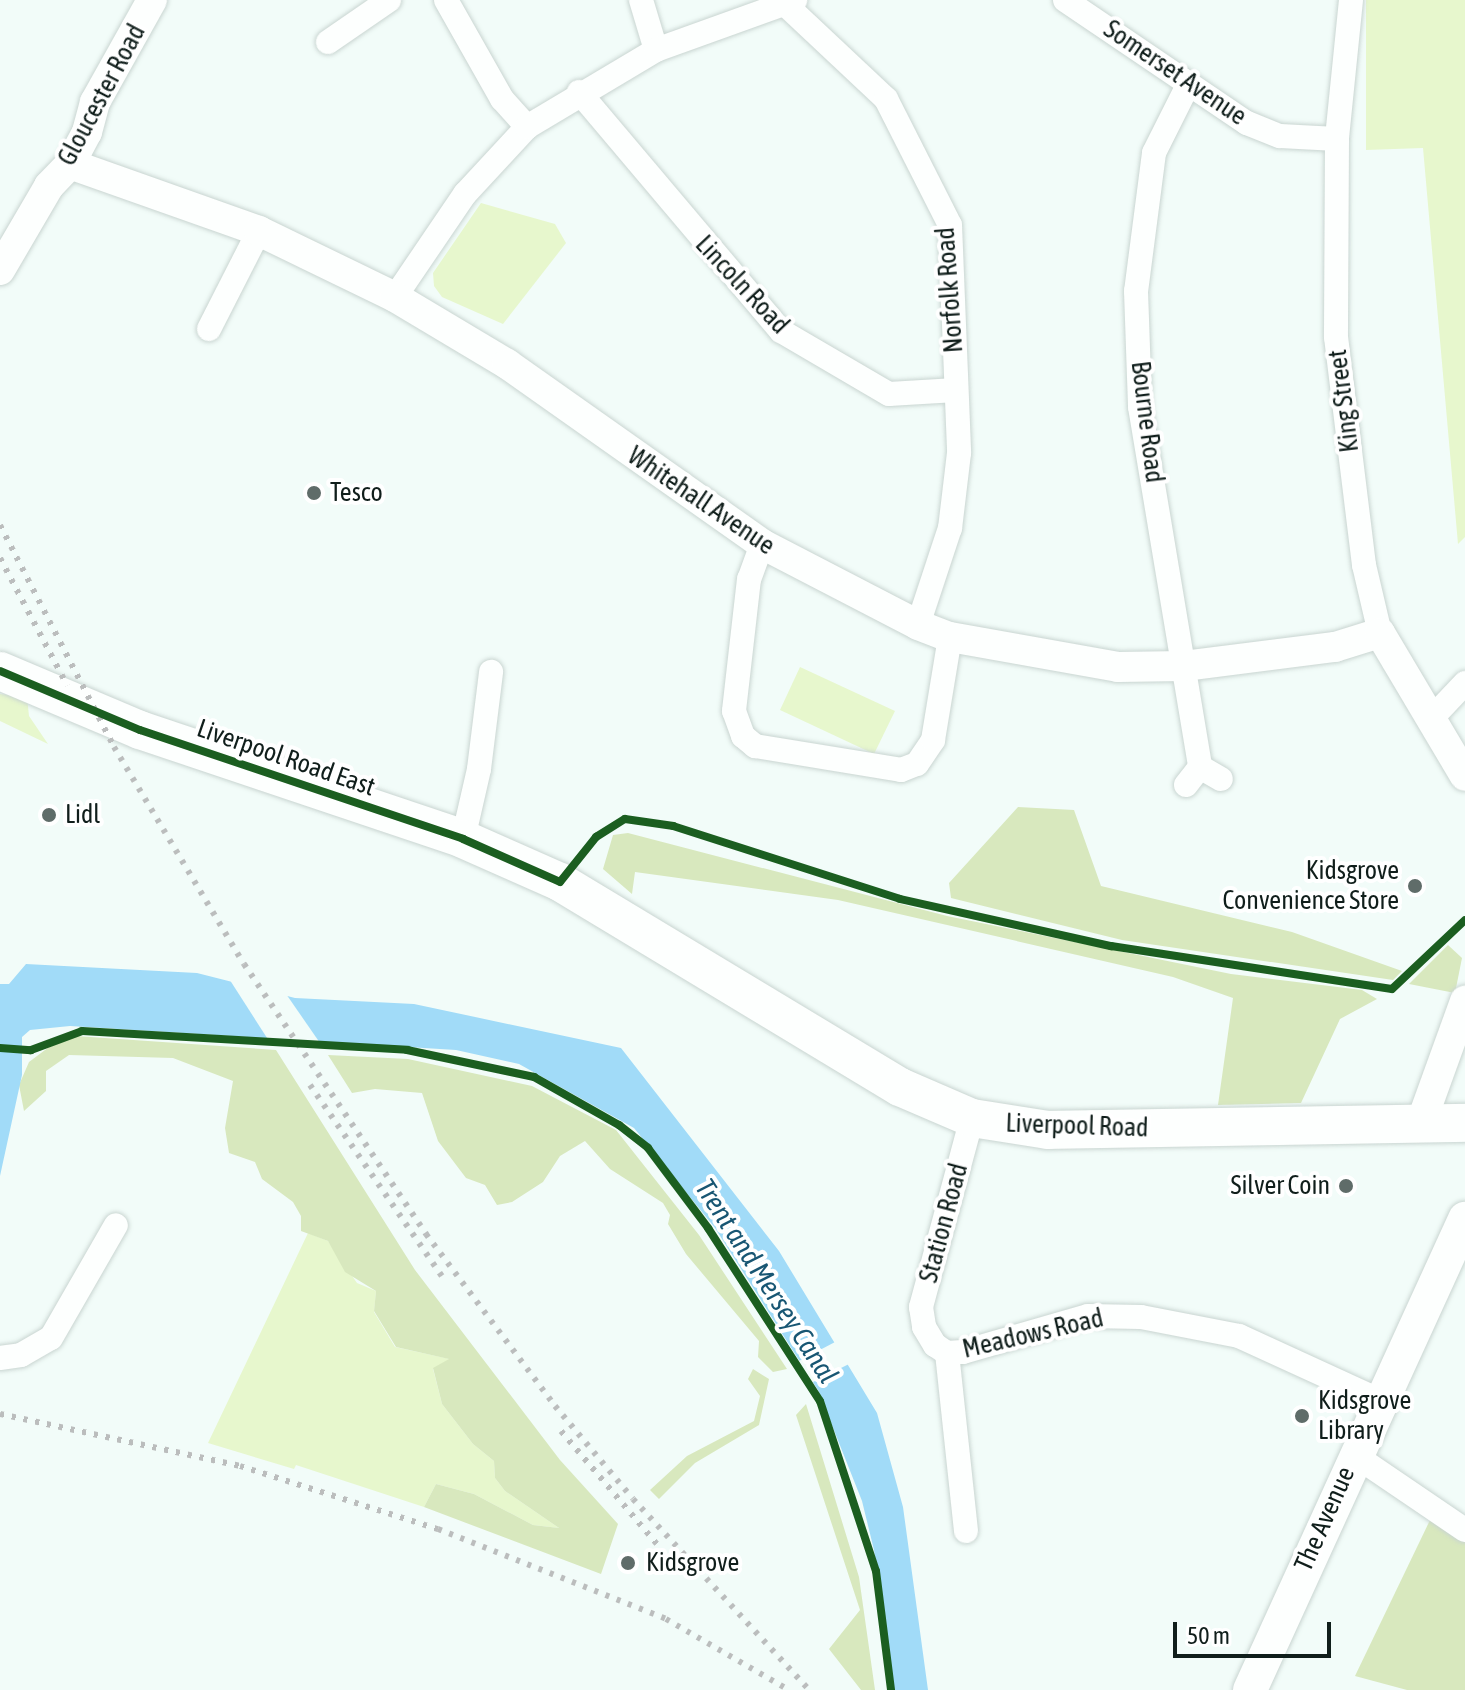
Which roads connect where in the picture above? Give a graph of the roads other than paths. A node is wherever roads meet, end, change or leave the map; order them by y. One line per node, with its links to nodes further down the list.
1 (152, 0): 14 (street, Gloucester Road)
2 (389, 0): 8 (street)
3 (446, 0): 12 (street)
4 (641, 0): 9 (street)
5 (1065, 0): 10 (street, Somerset Avenue)
6 (1351, 0): 13 (street, King Street)
7 (791, 3): 9 (street); 19 (street, Norfolk Road)
8 (328, 42)
9 (656, 50): 11 (street)
10 (1189, 83): 13 (street, Somerset Avenue); 24 (street, Bourne Road)
11 (579, 92): 12 (street); 19 (street, Lincoln Road)
12 (527, 127): 17 (street)
13 (1337, 139): 22 (street, King Street)
14 (70, 164): 15 (street, Whitehall Avenue); 16 (street, Gloucester Road)
15 (259, 231): 17 (street, Whitehall Avenue); 18 (street)
16 (0, 270)
17 (395, 297): 20 (street, Whitehall Avenue)
18 (209, 329)
19 (956, 390): 21 (street, Norfolk Road)
20 (762, 544): 21 (street, Whitehall Avenue); 23 (street)
21 (918, 625): 23 (street, Whitehall Avenue)
22 (1380, 633): 24 (street, Whitehall Avenue); 28 (street, King Street)
23 (950, 637): 24 (street, Whitehall Avenue)
24 (1184, 666): 30 (street, Bourne Road)
25 (0, 671): 31 (main road, Liverpool Road East)
26 (491, 672): 31 (street)
27 (1465, 683): 28 (street)
28 (1430, 720): 29 (street, King Street)
29 (1465, 776)
30 (1202, 777)
31 (463, 839): 32 (main road, Liverpool Road East)
32 (560, 882): 34 (main road, Liverpool Road)
33 (1465, 1001): 35 (street)
34 (972, 1118): 35 (main road, Liverpool Road); 39 (street, Station Road)
35 (1422, 1120): 36 (main road, Liverpool Road)
36 (1465, 1123)
37 (1465, 1219): 42 (main road, The Avenue)
38 (116, 1225): 41 (street)
39 (924, 1327): 40 (street, Meadows Road)
40 (947, 1353): 42 (street, Meadows Road); 45 (street)
41 (0, 1358)
42 (1379, 1400): 43 (main road, The Avenue)
43 (1353, 1454): 44 (street); 46 (main road, The Avenue)
44 (1465, 1530)
45 (966, 1531)
46 (1250, 1690)

